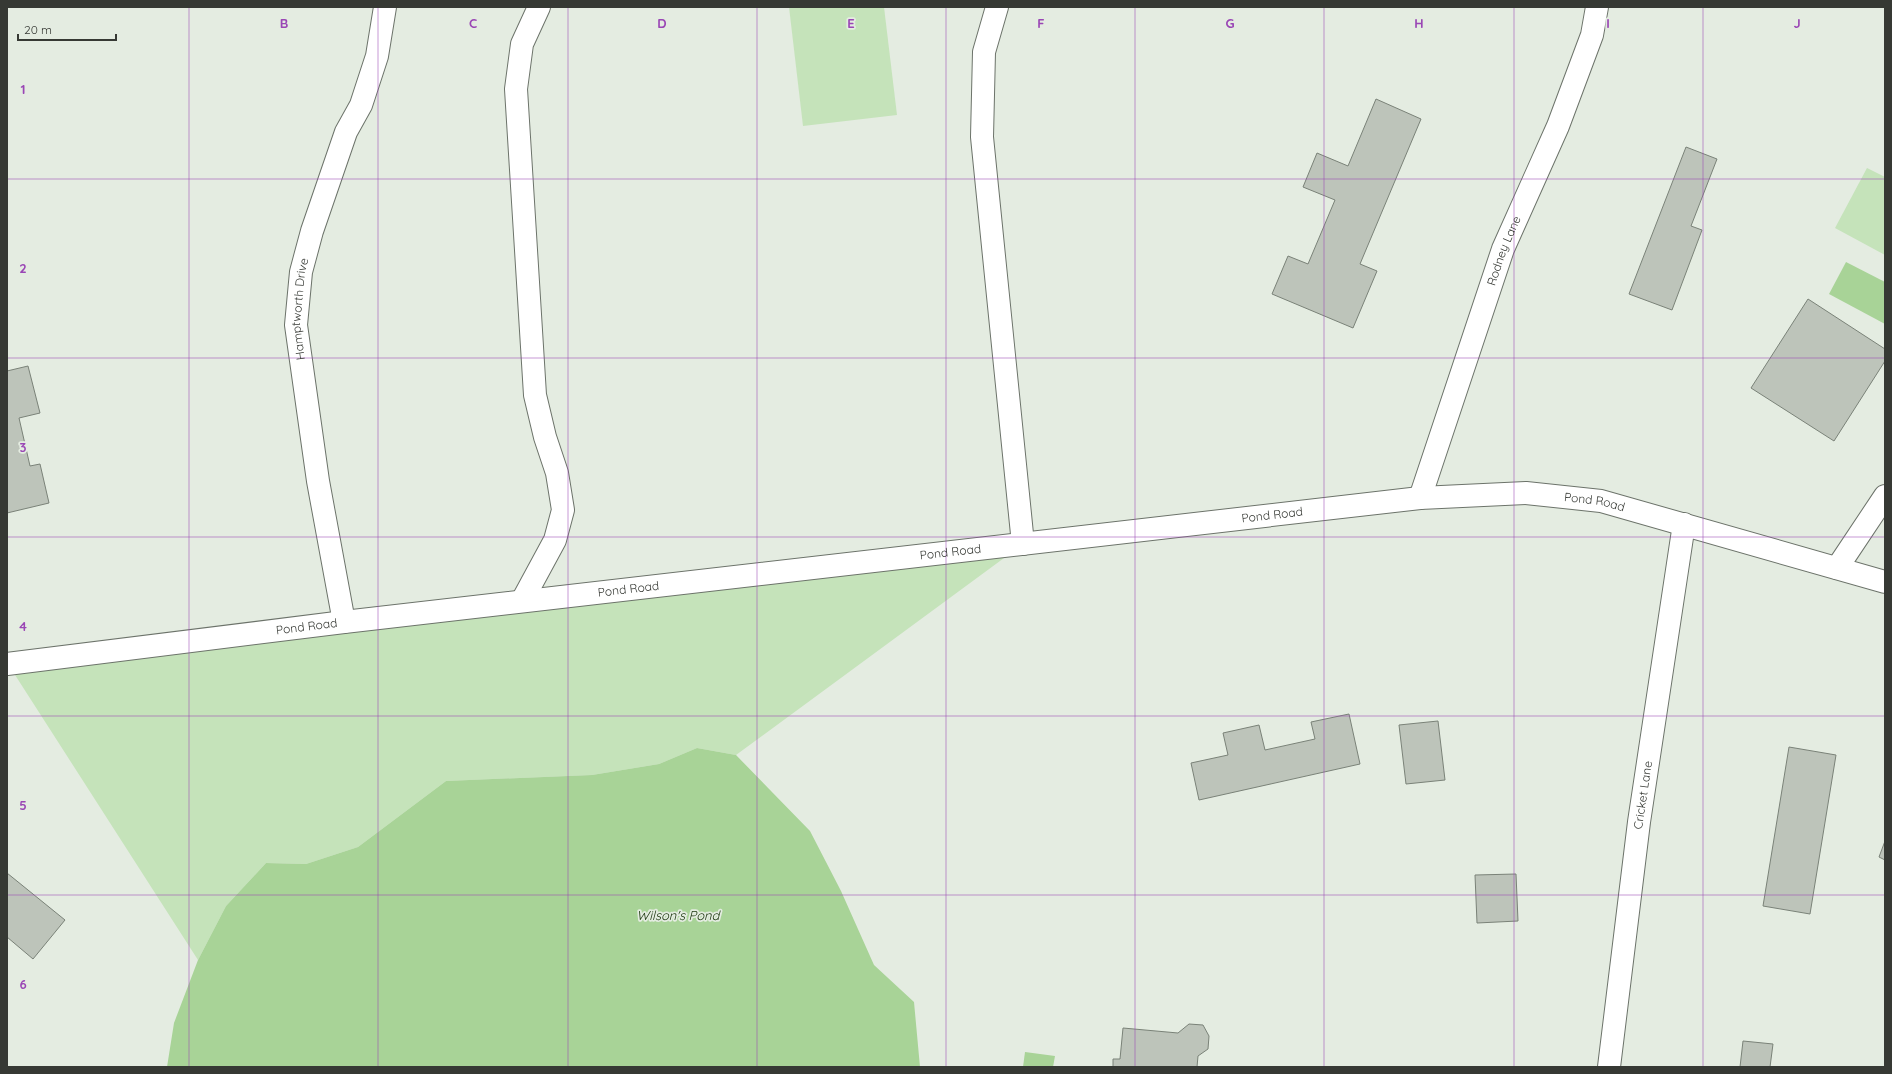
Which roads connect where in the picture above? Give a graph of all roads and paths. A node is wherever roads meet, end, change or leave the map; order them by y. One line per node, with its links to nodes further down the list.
1 (385, 7): 12 (street, Hamptworth Drive)
2 (539, 7): 11 (street)
3 (997, 7): 8 (street)
4 (1597, 7): 6 (street, Rodney Lane)
5 (1885, 496): 9 (street)
6 (1420, 498): 7 (street, Pond Road); 8 (street, Pond Road)
7 (1684, 524): 9 (street, Pond Road); 14 (street, Cricket Lane)
8 (1023, 544): 11 (street, Pond Road)
9 (1837, 568): 10 (street, Pond Road)
10 (1885, 582)
11 (522, 601): 12 (street, Pond Road)
12 (344, 622): 13 (street, Pond Road)
13 (7, 664)
14 (1609, 1067)

